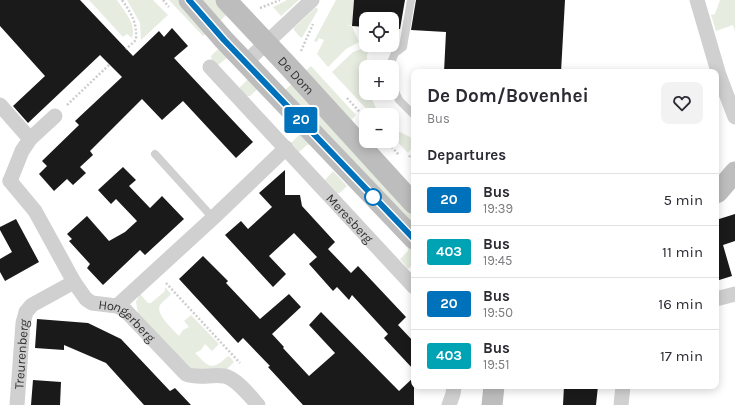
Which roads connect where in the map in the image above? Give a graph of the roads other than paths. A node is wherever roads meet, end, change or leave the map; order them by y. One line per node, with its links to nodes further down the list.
1 (189, 0): 8 (street, De Dom)
2 (226, 0): 6 (street, De Dom)
3 (312, 0): 6 (street)
4 (411, 0): 7 (lane)
5 (697, 0): 10 (street)
6 (266, 44): 8 (street); 24 (street, De Dom)
7 (392, 60)
8 (246, 62): 26 (street, De Dom)
9 (210, 67): 18 (street, Meresberg)
10 (715, 69)
11 (719, 80): 16 (street)
12 (399, 100): 14 (lane)
13 (0, 105): 17 (street)
14 (411, 112)
15 (55, 116): 17 (street)
16 (735, 117)
17 (30, 139): 22 (street)
18 (286, 148): 25 (street); 28 (street, Meresberg)
19 (155, 154): 25 (lane)
20 (719, 170): 21 (street)
21 (735, 172): 23 (street)
22 (5, 180): 27 (street, Hongerberg)
23 (719, 191)
24 (411, 201)
25 (213, 218): 31 (street)
26 (411, 236)
27 (74, 282): 31 (street, Hongerberg); 35 (street, Treurenberg)
28 (411, 284)
29 (735, 294): 30 (street)
30 (719, 298)
31 (117, 306): 36 (street, Hongerberg)
32 (454, 389): 37 (street)
33 (494, 389): 38 (street)
34 (623, 389): 39 (street)
35 (17, 405)
36 (258, 405)
37 (449, 405)
38 (492, 405)
39 (621, 405)

